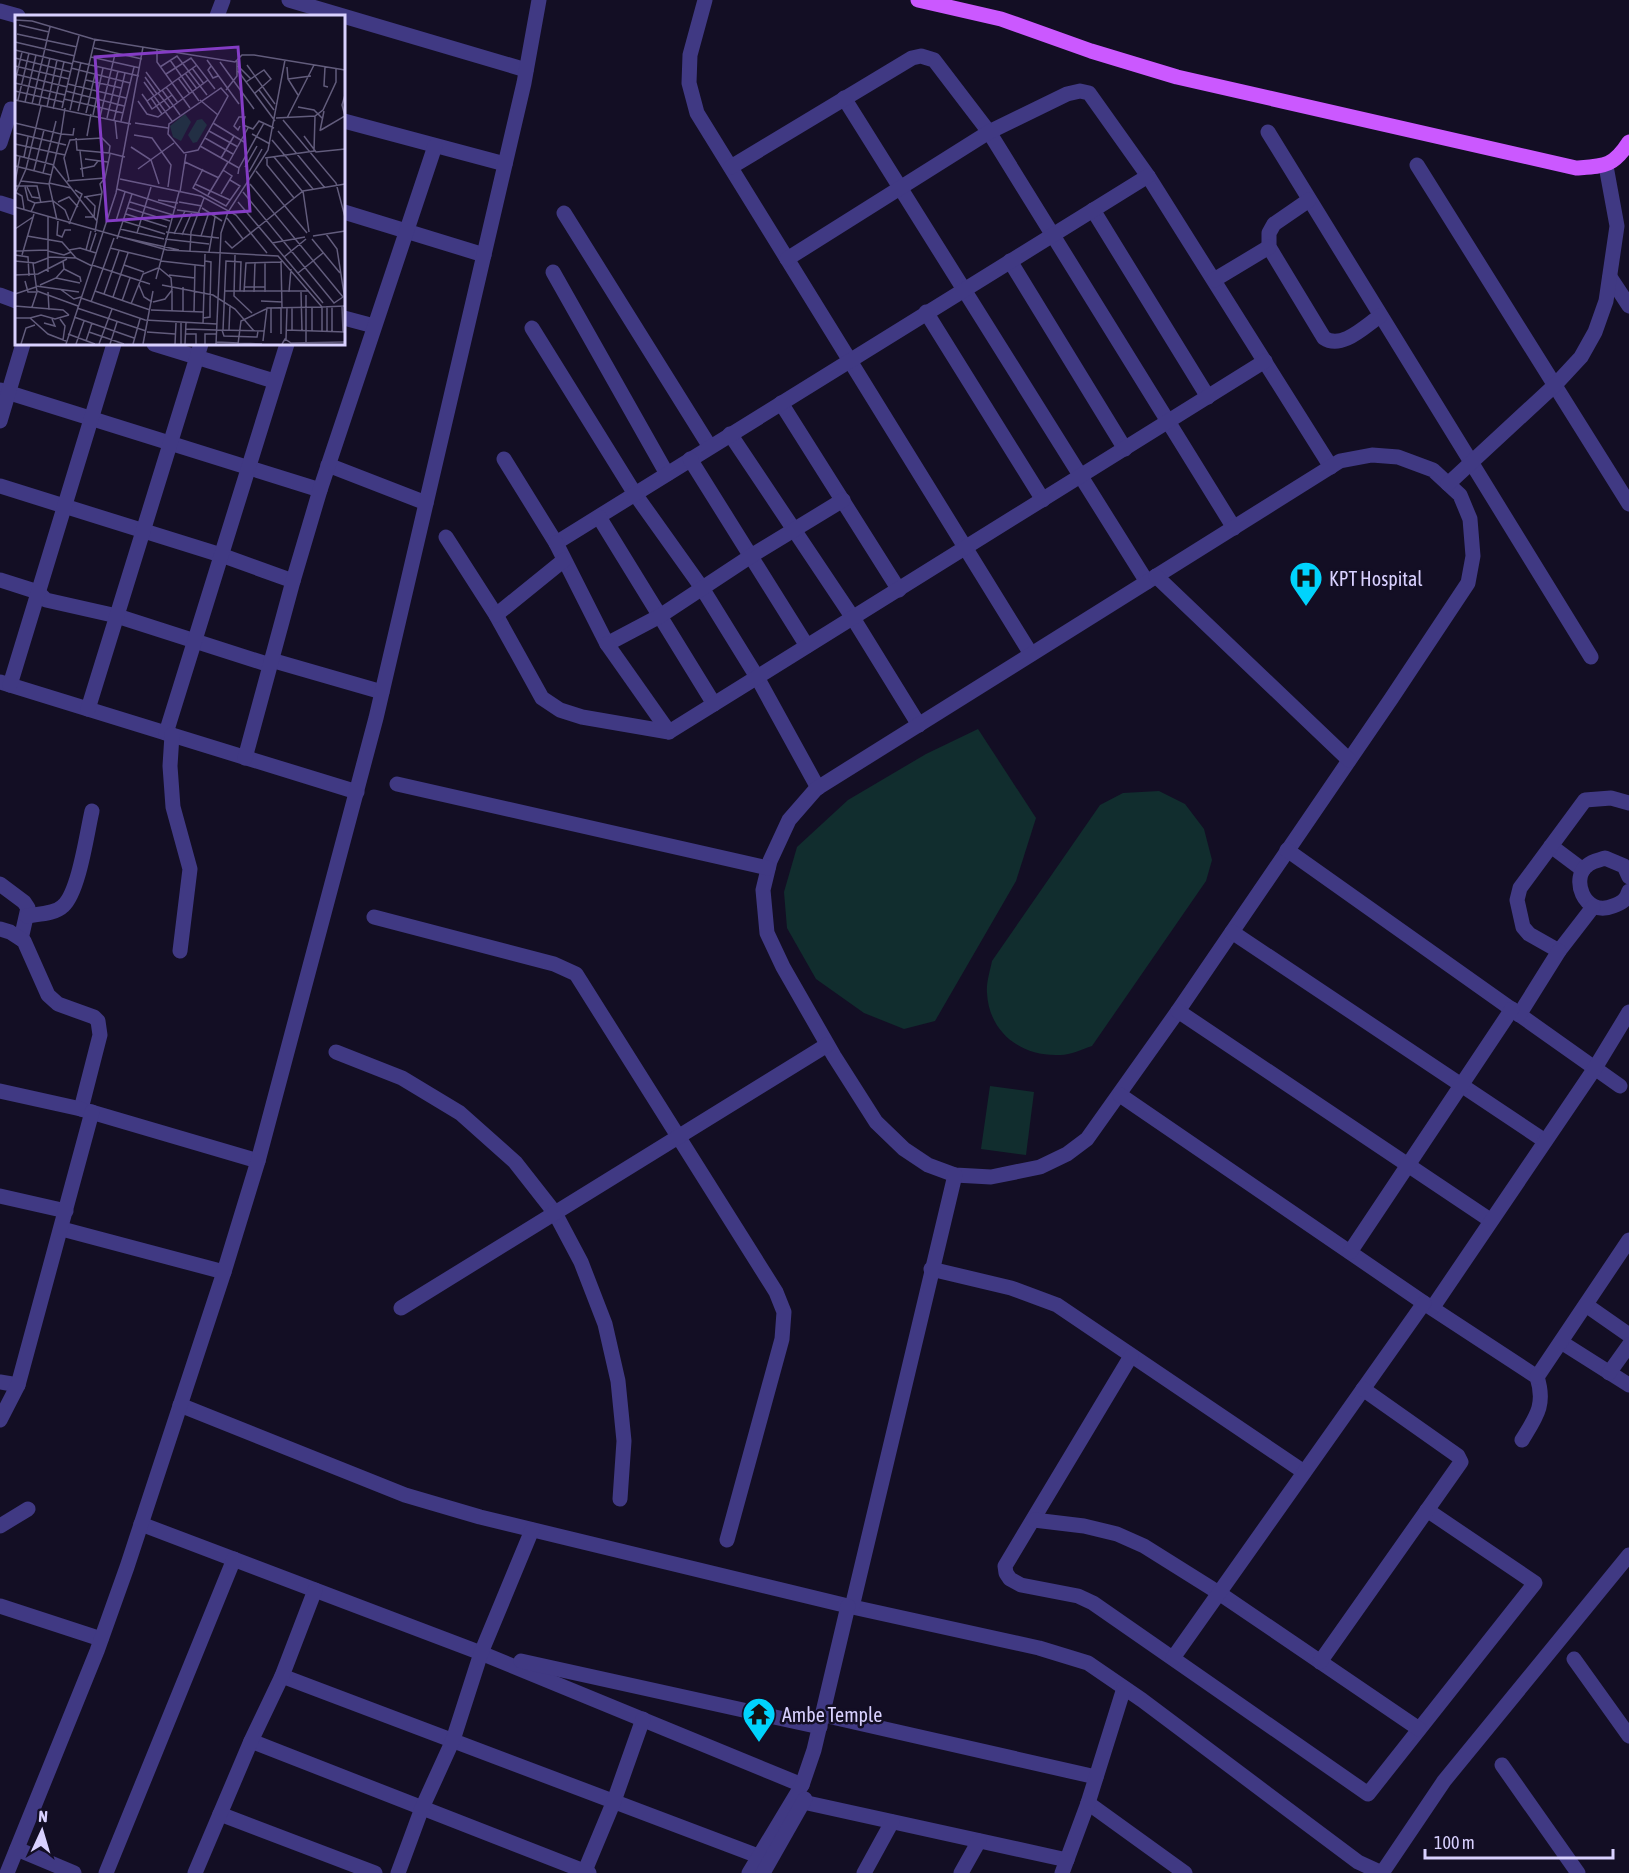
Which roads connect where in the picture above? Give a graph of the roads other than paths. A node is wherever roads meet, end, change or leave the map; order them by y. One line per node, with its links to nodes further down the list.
1 (223, 0): 8 (street)
2 (289, 0): 9 (street)
3 (539, 0): 11 (street)
4 (705, 0): 23 (street)
5 (918, 0): 22 (main road)
6 (0, 11): 7 (street)
7 (15, 15)
8 (217, 15)
9 (338, 15)
10 (345, 17): 11 (street)
11 (526, 70): 20 (street)
12 (844, 98): 15 (street); 23 (street); 25 (street)
13 (9, 108): 18 (street)
14 (345, 121): 19 (street)
15 (989, 132): 24 (street); 25 (street); 34 (street)
16 (1268, 132): 26 (street)
17 (1629, 142): 22 (main road)
18 (0, 143)
19 (435, 146): 20 (street); 33 (street)
20 (505, 164): 36 (street)
21 (1417, 165): 59 (street)
22 (1605, 166): 32 (street)
23 (731, 167): 37 (street)
24 (1148, 176): 29 (street); 41 (street)
25 (900, 188): 37 (street); 42 (street)
26 (1309, 200): 35 (street); 47 (street)
27 (0, 203): 28 (street)
28 (15, 208)
29 (1093, 210): 34 (street); 61 (street)
30 (345, 212): 33 (street)
31 (564, 213): 68 (street)
32 (1623, 228): 40 (street)
33 (407, 231): 36 (street); 49 (street)
34 (1053, 234): 38 (street); 65 (street)
35 (1269, 247): 41 (street); 47 (street)
36 (484, 255): 84 (street)
37 (787, 259): 56 (street)
38 (1010, 261): 42 (street); 69 (street)
39 (553, 272): 76 (street)
40 (1610, 277): 45 (street); 59 (street)
41 (1214, 280): 57 (street)
42 (963, 290): 46 (street); 77 (street)
43 (0, 296): 44 (street)
44 (15, 301)
45 (1629, 306)
46 (926, 312): 56 (street); 83 (street)
47 (1380, 316): 72 (street)
48 (345, 318): 49 (street)
49 (374, 326): 73 (street)
50 (532, 328): 81 (street)
51 (23, 345): 60 (street)
52 (114, 345): 63 (street)
53 (162, 345): 55 (street)
54 (287, 345): 58 (street)
55 (199, 350): 58 (street); 67 (street)
56 (849, 359): 62 (street); 93 (street)
57 (1265, 362): 61 (street); 74 (street)
58 (274, 381): 75 (street)
59 (1555, 385): 72 (street); 85 (street)
60 (4, 391): 63 (street); 64 (street)
61 (1208, 397): 65 (street)
62 (781, 403): 66 (street); 82 (street)
63 (91, 418): 67 (street); 86 (street)
64 (0, 421)
65 (1169, 421): 69 (street); 88 (street)
66 (730, 434): 68 (street); 89 (street)
67 (170, 443): 75 (street); 90 (street)
68 (710, 447): 71 (street)
69 (1125, 449): 77 (street)
70 (504, 459): 92 (street)
71 (690, 459): 76 (street); 95 (street)
72 (1471, 463): 78 (street); 111 (street)
73 (328, 465): 80 (street); 84 (street)
74 (1331, 467): 78 (street); 88 (street)
75 (247, 468): 80 (street); 94 (street)
76 (667, 474): 81 (street)
77 (1081, 477): 83 (street); 97 (street)
78 (1448, 484): 122 (street)
79 (0, 486): 86 (street)
80 (320, 490): 99 (street)
81 (635, 494): 87 (street); 100 (street)
82 (843, 500): 89 (street); 101 (street)
83 (1043, 500): 93 (street)
84 (426, 503): 115 (street)
85 (1629, 504)
86 (64, 506): 90 (street); 102 (street)
87 (599, 517): 92 (street); 105 (street)
88 (1234, 528): 97 (street)
89 (794, 530): 95 (street); 106 (street)
90 (143, 531): 94 (street); 104 (street)
91 (446, 537): 103 (street)
92 (556, 543): 96 (street)
93 (966, 549): 101 (street); 110 (street)
94 (221, 555): 99 (street); 107 (street)
95 (751, 556): 100 (street); 109 (street)
96 (564, 560): 103 (street); 108 (street)
97 (1152, 579): 110 (street); 122 (street)
98 (0, 580): 102 (street)
99 (293, 581): 112 (street)
100 (702, 588): 105 (street); 113 (street)
101 (899, 590): 106 (street)
102 (38, 592): 104 (street); 114 (street)
103 (495, 615): 119 (street)
104 (117, 616): 107 (street); 117 (street)
105 (660, 616): 108 (street); 116 (street)
106 (853, 618): 109 (street); 118 (street)
107 (194, 641): 112 (street); 120 (street)
108 (607, 644): 119 (street)
109 (807, 646): 113 (street)
110 (1032, 654): 118 (street)
111 (1591, 657)
112 (271, 663): 115 (street); 121 (street)
113 (757, 677): 116 (street); 124 (street)
114 (5, 683): 117 (street)
115 (382, 692): 125 (street)
116 (714, 704): 119 (street)
117 (88, 709): 120 (street)
118 (919, 725): 124 (street)
119 (669, 732)
120 (169, 734): 121 (street); 141 (street)
121 (245, 758): 125 (street)
122 (1349, 760): 129 (street)
123 (397, 784): 131 (street)
124 (818, 788): 131 (street)
125 (357, 792): 156 (street)
126 (1629, 803): 128 (street)
127 (92, 811): 136 (street)
128 (1551, 846): 132 (street); 142 (street)
129 (1287, 850): 139 (street); 144 (street)
130 (1627, 867): 132 (street)
131 (768, 868): 146 (street)
132 (1583, 870): 135 (street)
133 (0, 884): 136 (street)
134 (1629, 895): 135 (street)
135 (1593, 907): 142 (street)
136 (27, 916): 140 (street)
137 (374, 917): 154 (street)
138 (0, 929): 140 (street)
139 (1232, 932): 143 (street); 149 (street)
140 (21, 939): 153 (street)
141 (180, 951)
142 (1559, 951): 144 (street)
143 (1178, 1011): 152 (street); 157 (street)
144 (1515, 1012): 148 (street); 149 (street)
145 (1629, 1012): 148 (street)
146 (827, 1045): 154 (street); 158 (street)
147 (336, 1052): 161 (street)
148 (1595, 1068): 150 (street); 155 (street)
149 (1461, 1085): 155 (street); 157 (street)
150 (1620, 1086)
151 (0, 1091): 153 (street)
152 (1120, 1095): 158 (street); 165 (street)
153 (86, 1110): 156 (street); 160 (street)
154 (679, 1136): 161 (street); 192 (street)
155 (1545, 1141): 162 (street)
156 (258, 1161): 167 (street)
157 (1407, 1165): 162 (street); 165 (street)
158 (955, 1175): 166 (street)
159 (0, 1196): 160 (street)
160 (66, 1211): 163 (street)
161 (555, 1213): 170 (street); 185 (street)
162 (1490, 1220): 168 (street)
163 (62, 1229): 167 (street); 178 (street)
164 (1628, 1245): 169 (street)
165 (1350, 1252): 168 (street)
166 (931, 1269): 174 (street); 198 (street)
167 (224, 1272): 181 (street)
168 (1429, 1305): 176 (street); 180 (street)
169 (1586, 1305): 171 (street); 172 (street)
170 (401, 1308)
171 (1629, 1335)
172 (1561, 1342): 175 (street); 176 (street)
173 (1629, 1345): 175 (street)
174 (1131, 1356): 184 (street); 188 (street)
175 (1609, 1372): 179 (street)
176 (1537, 1377): 183 (street)
177 (0, 1382): 178 (street)
178 (18, 1385): 182 (street)
179 (1629, 1385)
180 (1364, 1389): 184 (street); 187 (street)
181 (180, 1405): 189 (street); 191 (street)
182 (0, 1420)
183 (1522, 1440)
184 (1304, 1472): 196 (street)
185 (620, 1499)
186 (28, 1509): 190 (street)
187 (1427, 1510): 203 (street); 209 (street)
188 (1034, 1520): 196 (street); 201 (street)
189 (141, 1524): 194 (street); 199 (street)
190 (0, 1526)
191 (532, 1530): 198 (street); 200 (street)
192 (727, 1540)
193 (1629, 1556): 241 (street)
194 (234, 1559): 195 (street); 231 (street)
195 (315, 1590): 200 (street); 204 (street)
196 (1219, 1593): 201 (street); 203 (street)
197 (0, 1606): 199 (street)
198 (852, 1607): 205 (street); 206 (street); 208 (street)
199 (101, 1640): 223 (street)
200 (481, 1653): 207 (street); 208 (street); 211 (street)
201 (1173, 1658): 209 (street)
202 (1574, 1659): 210 (street)
203 (1320, 1662): 209 (street)
204 (282, 1676): 211 (street); 212 (street)
205 (1124, 1688): 214 (street); 227 (street)
206 (832, 1717): 214 (street); 217 (street)
207 (643, 1719): 215 (street); 216 (street)
208 (820, 1727): 215 (street)
209 (1419, 1729)
210 (1629, 1736)
211 (453, 1740): 216 (street); 219 (street)
212 (251, 1741): 219 (street); 220 (street)
213 (1502, 1765): 242 (street)
214 (1096, 1777): 218 (street)
215 (802, 1785): 224 (street)
216 (614, 1801): 224 (street); 228 (street)
217 (803, 1802): 221 (street); 236 (street)
218 (1088, 1803): 225 (street); 226 (street)
219 (422, 1808): 228 (street); 234 (street)
220 (220, 1814): 232 (street); 233 (street)
221 (892, 1822): 222 (street); 237 (street)
222 (979, 1841): 226 (street); 238 (street)
223 (17, 1849): 229 (street); 230 (street)
224 (758, 1856): 235 (street)
225 (1164, 1858): 239 (street); 240 (street)
226 (1064, 1867)
227 (1355, 1867): 241 (street)
228 (586, 1872)
229 (7, 1873)
230 (74, 1873)
231 (106, 1873)
232 (195, 1873)
233 (375, 1873)
234 (398, 1873)
235 (749, 1873)
236 (763, 1873)
237 (864, 1873)
238 (961, 1873)
239 (1158, 1873)
240 (1185, 1873)
241 (1382, 1873)
242 (1578, 1873)

